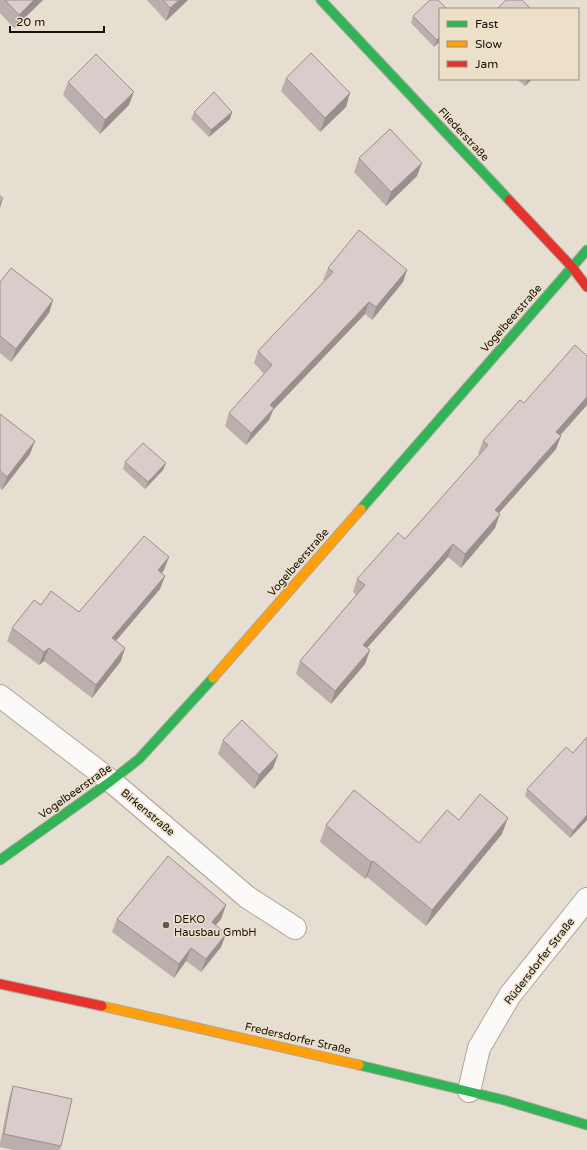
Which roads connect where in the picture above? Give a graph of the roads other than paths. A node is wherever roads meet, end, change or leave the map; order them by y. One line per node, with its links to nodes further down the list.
1 (321, 0): 3 (street, Fliederstraße)
2 (587, 250): 3 (street, Vogelbeerstraße)
3 (572, 267): 4 (street, Fliederstraße); 6 (street, Vogelbeerstraße)
4 (587, 287)
5 (0, 696): 6 (street, Birkenstraße)
6 (111, 781): 7 (street, Vogelbeerstraße); 9 (street, Birkenstraße)
7 (0, 860)
8 (587, 899): 11 (street, Rüdersdorfer Straße)
9 (295, 928)
10 (0, 984): 11 (street, Fredersdorfer Straße)
11 (469, 1091): 12 (street, Fredersdorfer Straße)
12 (587, 1125)

